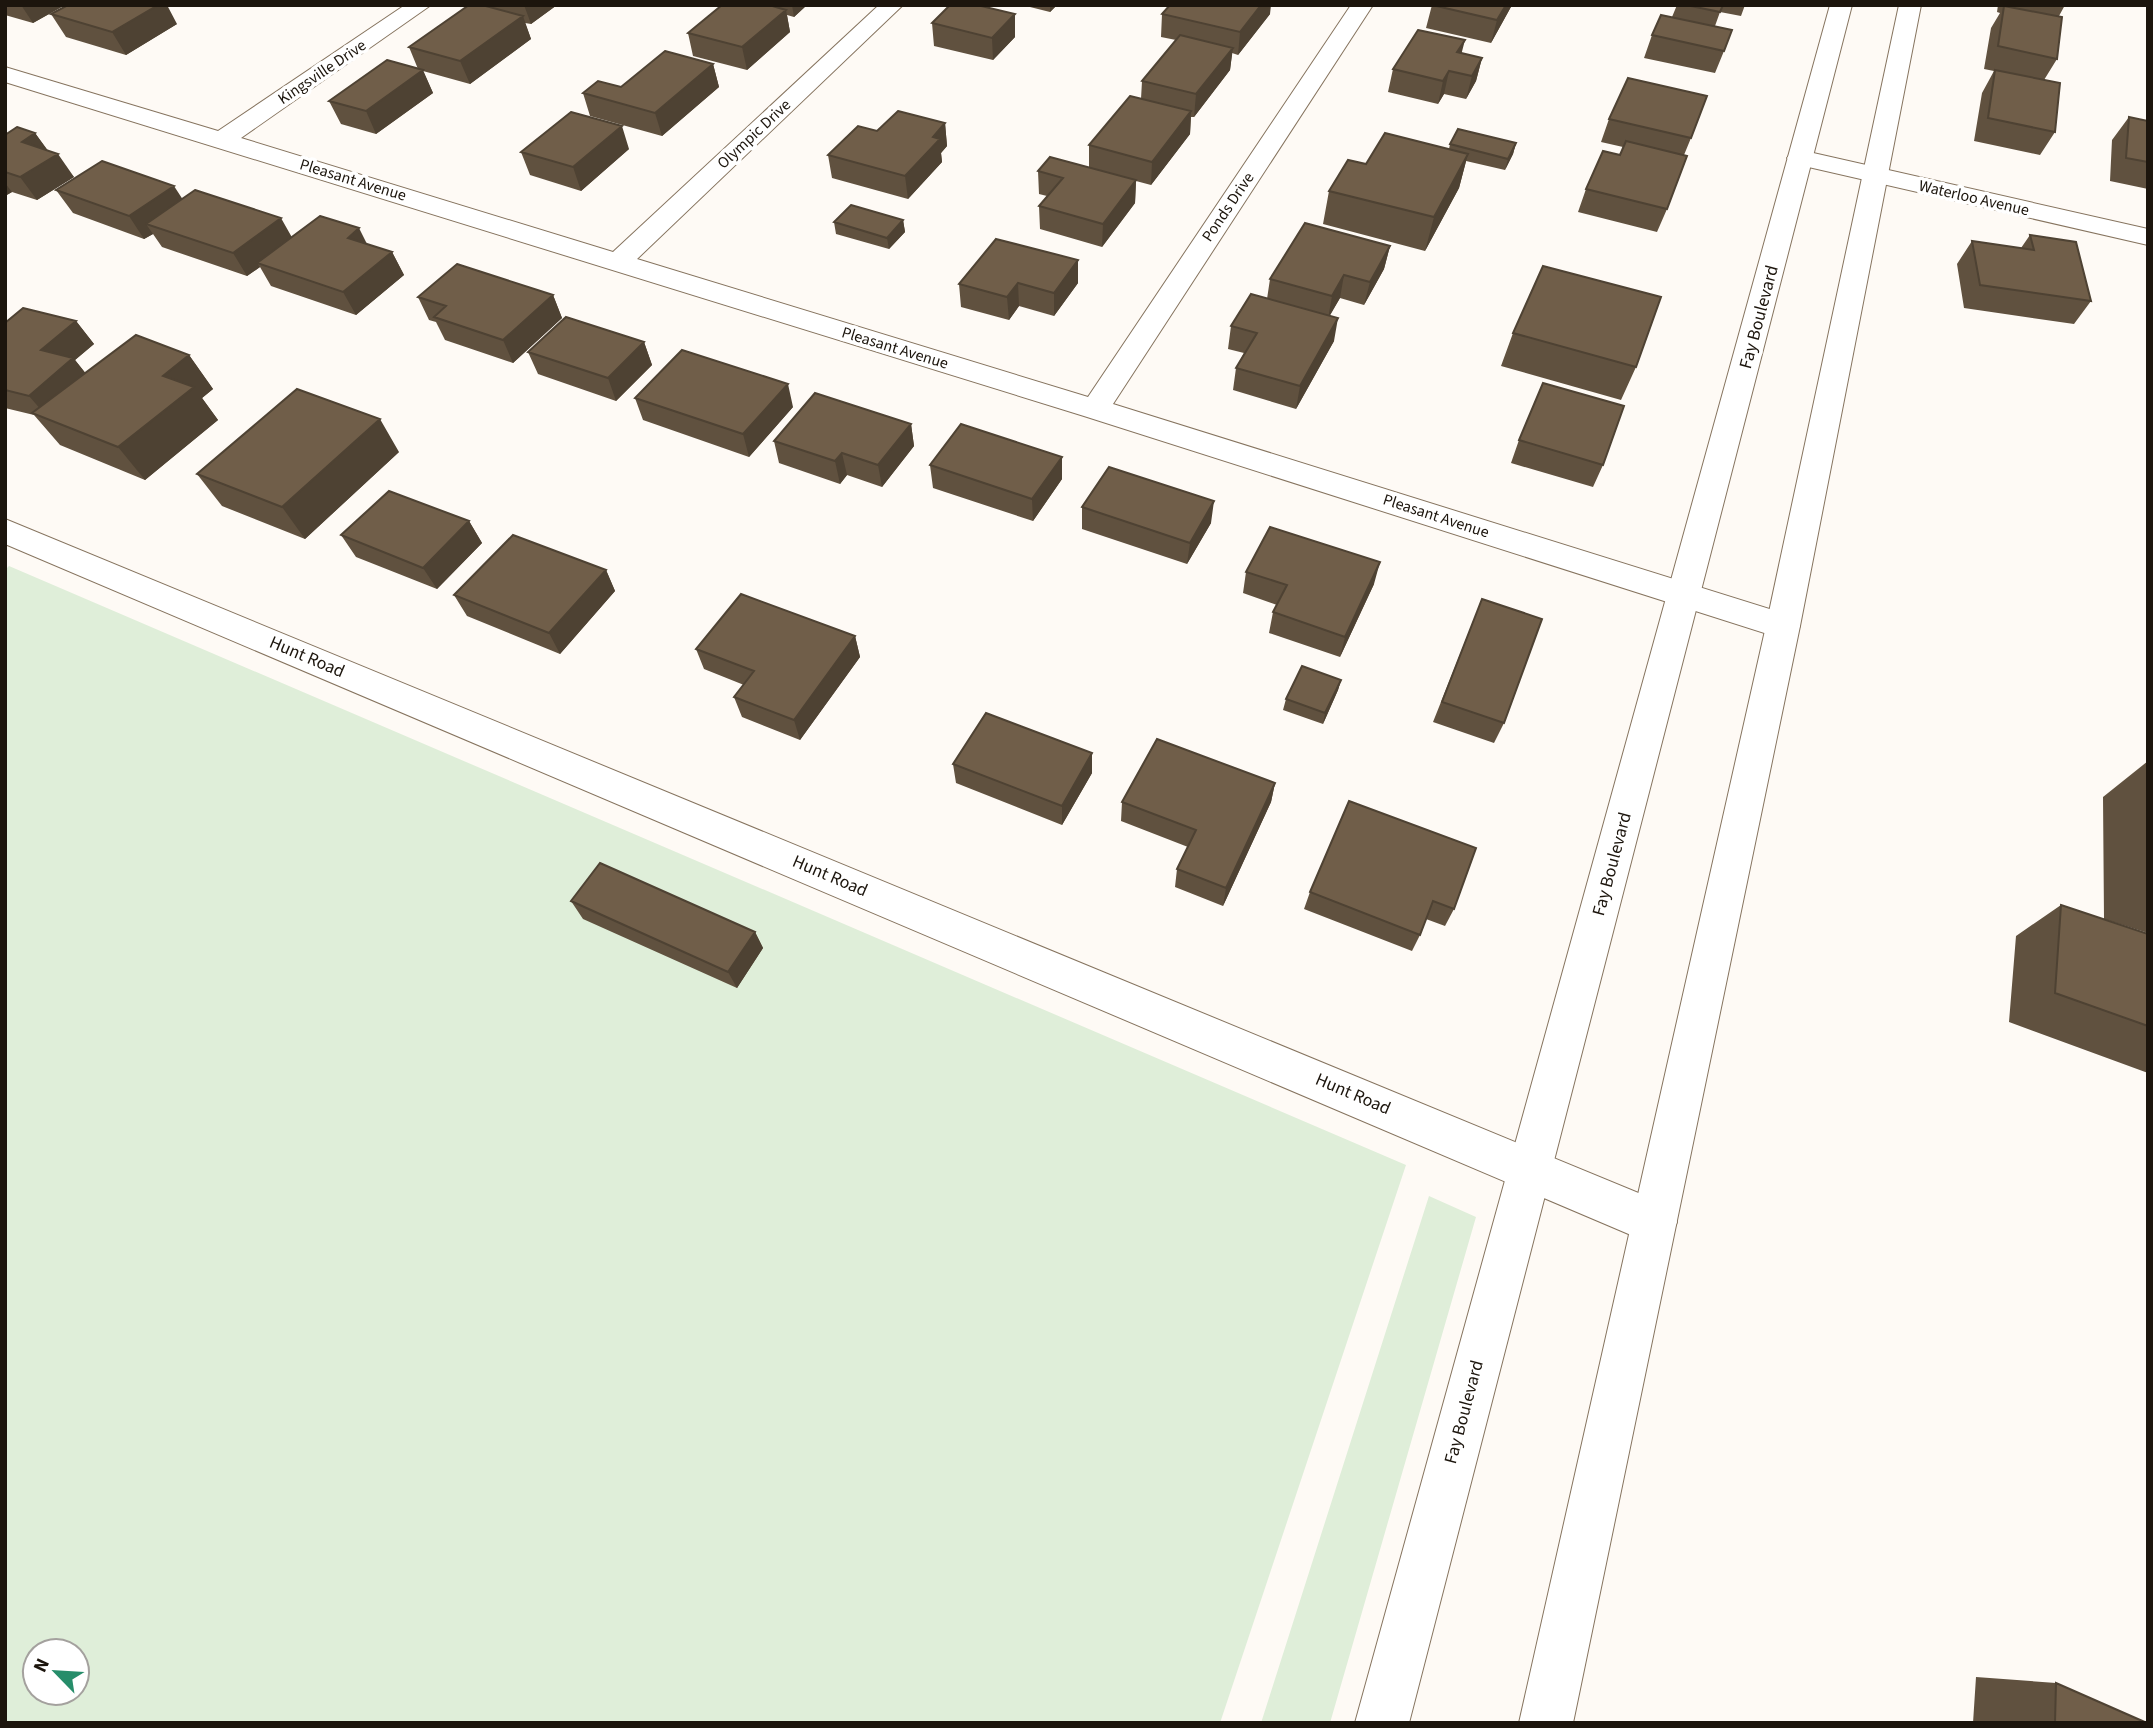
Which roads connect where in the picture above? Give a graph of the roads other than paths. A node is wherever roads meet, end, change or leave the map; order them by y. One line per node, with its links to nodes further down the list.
1 (420, 5): 7 (street, Kingsville Drive)
2 (892, 5): 11 (street, Olympic Drive)
3 (1362, 5): 12 (street, Ponds Drive)
4 (1841, 5): 8 (street, Fay Boulevard)
5 (1910, 5): 9 (street)
6 (5, 74): 7 (street, Pleasant Avenue)
7 (224, 139): 11 (street, Pleasant Avenue)
8 (1800, 158): 9 (street, Waterloo Avenue); 14 (street, Fay Boulevard)
9 (1875, 175): 10 (street, Waterloo Avenue); 15 (street)
10 (2148, 237)
11 (617, 263): 12 (street, Pleasant Avenue)
12 (1095, 409): 14 (street, Pleasant Avenue)
13 (5, 531): 16 (street, Hunt Road)
14 (1685, 595): 15 (street, Pleasant Avenue); 16 (street, Fay Boulevard)
15 (1783, 626): 17 (street)
16 (1529, 1168): 17 (street, Hunt Road); 18 (street, Fay Boulevard)
17 (1654, 1222): 19 (street)
18 (1382, 1723)
19 (1546, 1723)

